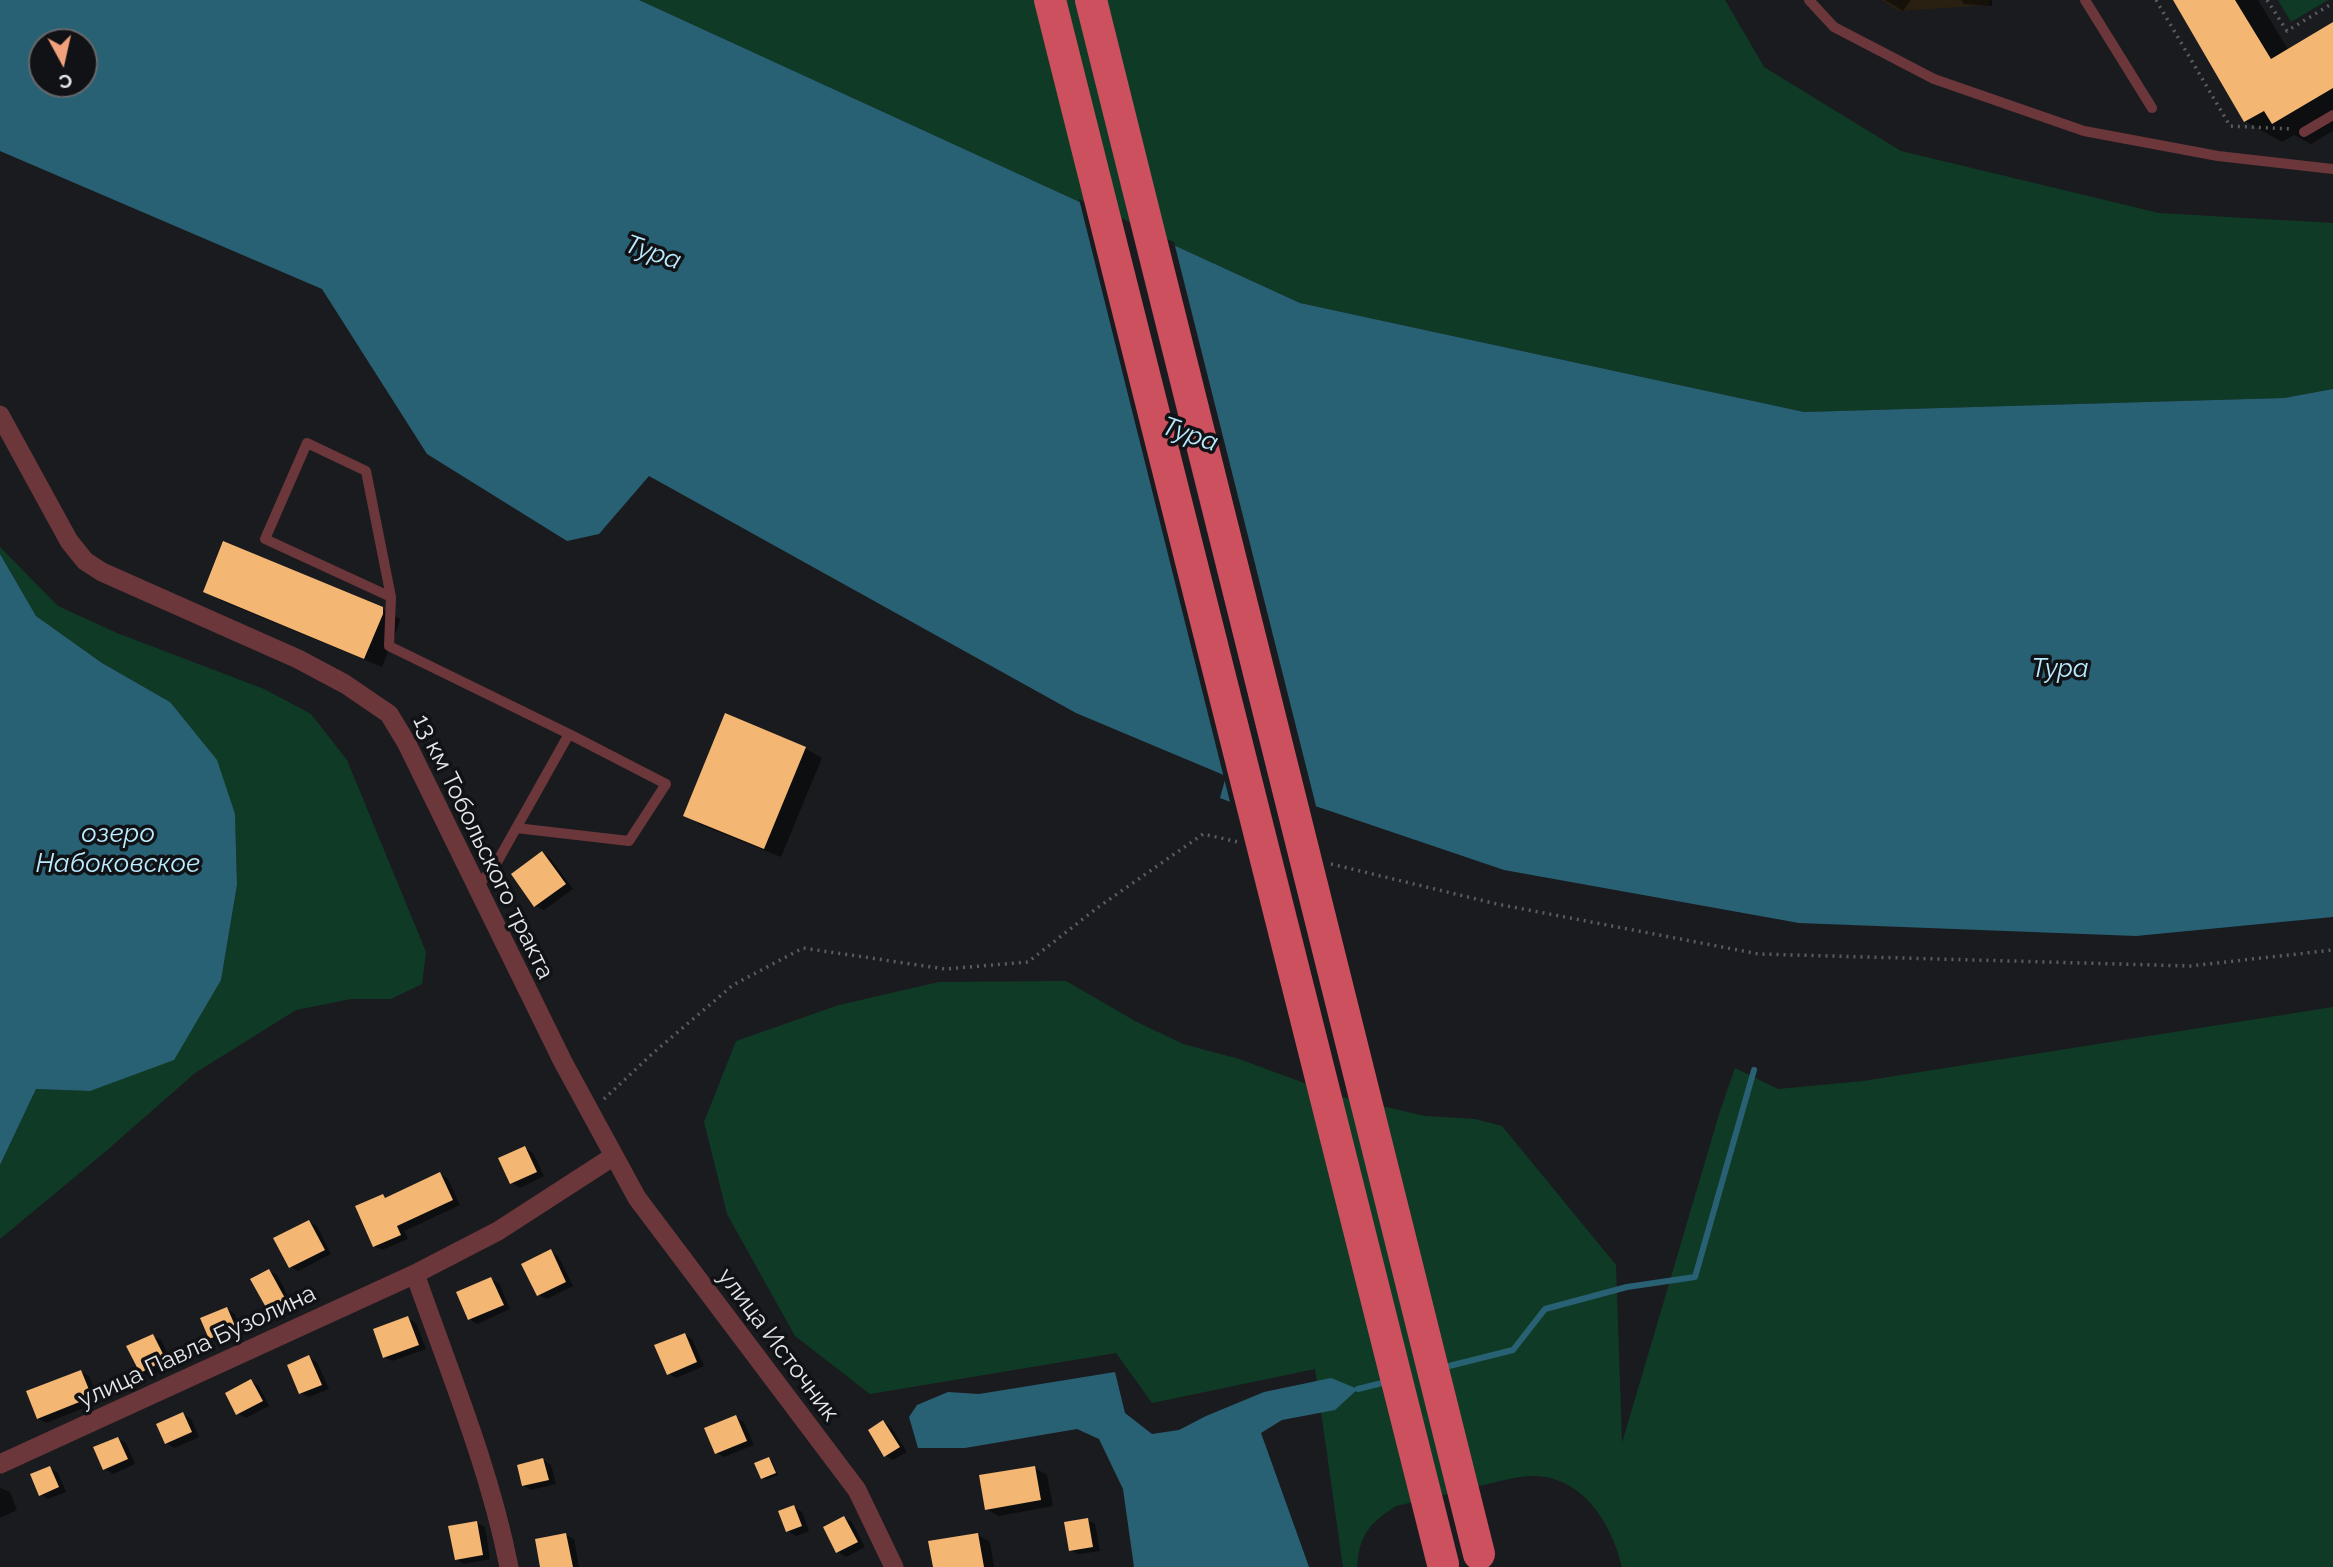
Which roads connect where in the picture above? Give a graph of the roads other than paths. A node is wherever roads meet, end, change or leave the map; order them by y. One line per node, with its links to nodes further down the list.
1 (1050, 0): 18 (highway, bridge)
2 (1091, 0): 17 (highway, bridge)
3 (1809, 0): 8 (lane)
4 (2085, 0): 5 (lane)
5 (2152, 108)
6 (2333, 115): 7 (lane)
7 (2301, 131)
8 (2333, 169)
9 (0, 415): 13 (street, 13 км Тобольского тракта)
10 (391, 597): 10 (lane); 11 (lane)
11 (569, 734): 12 (lane); 12 (lane)
12 (516, 828): 13 (lane)
13 (476, 888): 14 (street, 13 км Тобольского тракта)
14 (614, 1156): 15 (street, улица Павла Бузолина); 20 (street, улица Источник)
15 (415, 1274): 16 (street, улица Павла Бузолина); 19 (street)
16 (0, 1464)
17 (1479, 1554)
18 (1443, 1564)
19 (509, 1567)
20 (894, 1567)

